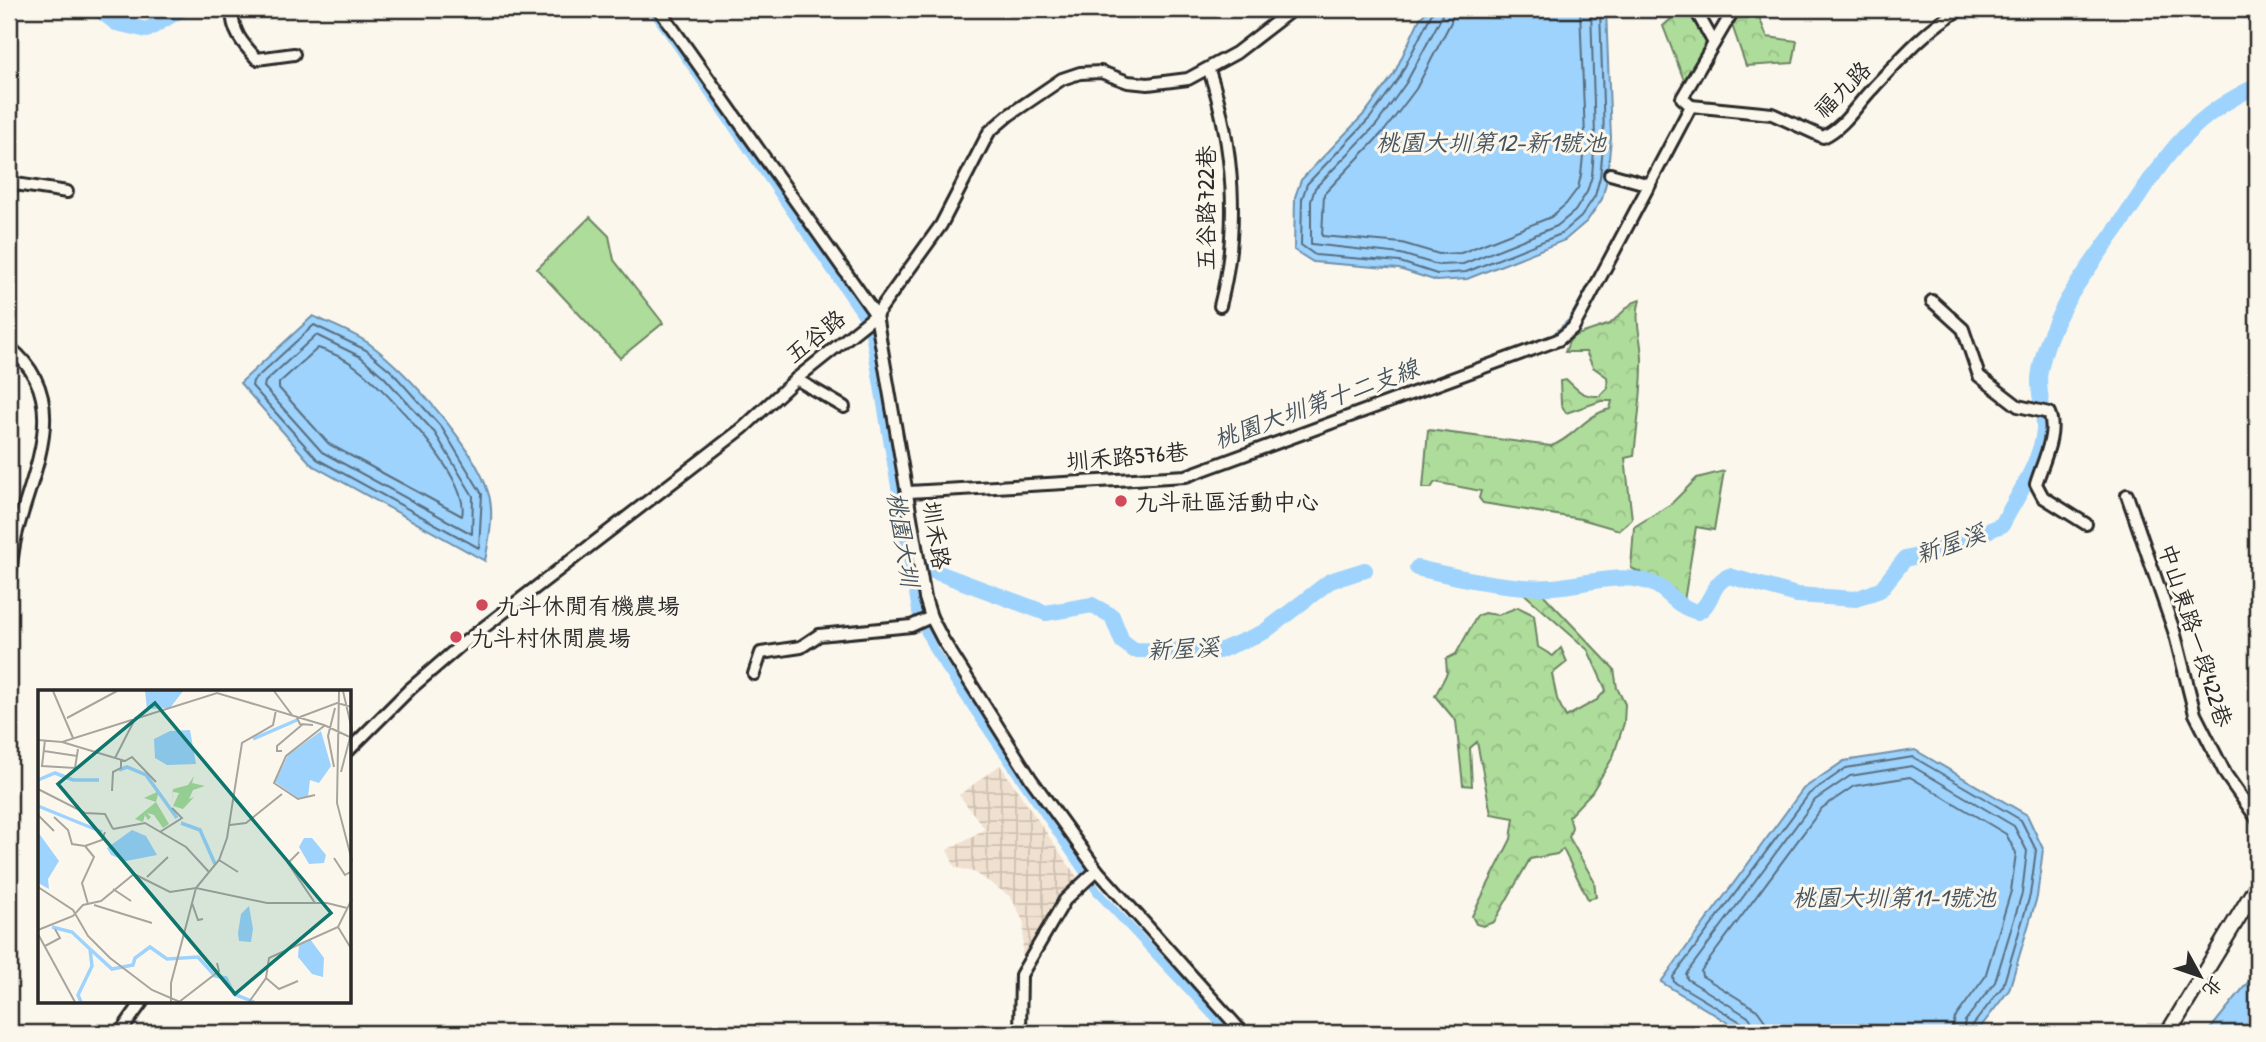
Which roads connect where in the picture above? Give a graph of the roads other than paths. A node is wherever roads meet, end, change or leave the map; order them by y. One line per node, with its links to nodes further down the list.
1 (232, 9): 8 (street)
2 (659, 9): 17 (street, 圳禾路)
3 (1293, 9): 9 (street, 五谷路)
4 (1695, 9): 7 (street)
5 (1734, 9): 7 (street)
6 (1961, 9): 10 (street, 福九路)
7 (1714, 43): 10 (street)
8 (294, 54)
9 (1209, 70): 16 (street, 五谷路722巷); 17 (street, 五谷路)
10 (1691, 106): 13 (street, 圳禾路576巷)
11 (1610, 174): 13 (street)
12 (9, 183): 14 (street)
13 (1650, 185): 21 (street, 圳禾路576巷)
14 (67, 192)
15 (1932, 300): 23 (street)
16 (1220, 306)
17 (872, 318): 19 (street, 五谷路); 21 (street, 圳禾路)
18 (9, 347): 24 (street)
19 (796, 379): 20 (street); 27 (street, 五谷路)
20 (844, 407)
21 (909, 492): 25 (street, 圳禾路)
22 (2127, 495): 28 (street, 中山東路一段422巷)
23 (2086, 524)
24 (9, 583)
25 (929, 619): 26 (street); 29 (street, 圳禾路)
26 (754, 674)
27 (352, 747)
28 (2257, 819)
29 (1095, 872): 33 (street); 34 (street, 圳禾路)
30 (2257, 886): 35 (main road)
31 (141, 1004): 32 (street)
32 (120, 1033)
33 (1020, 1033)
34 (1243, 1033)
35 (2168, 1033)

